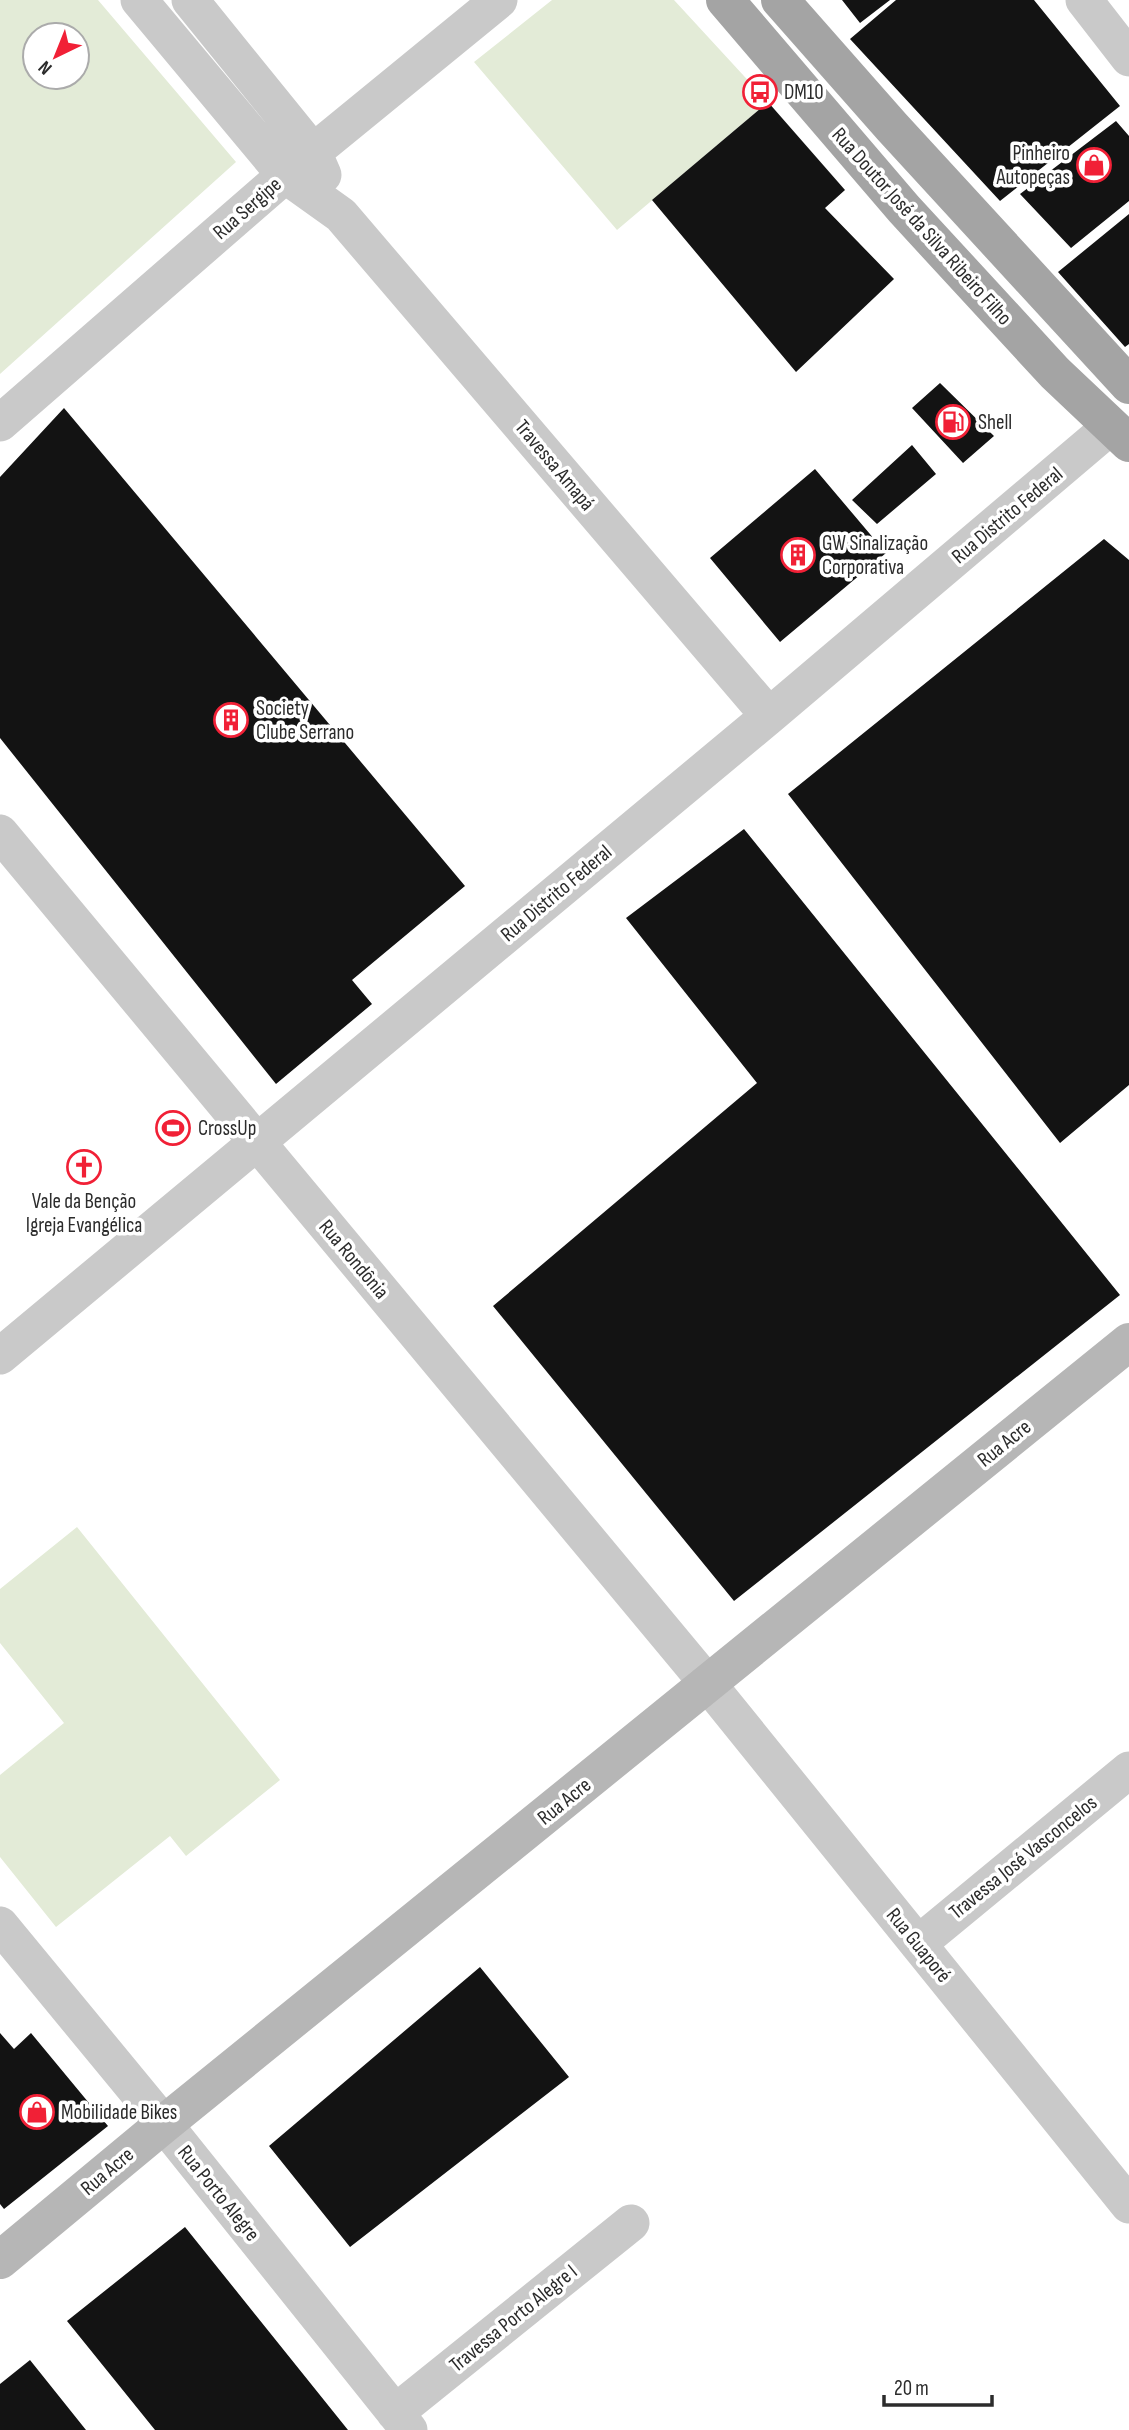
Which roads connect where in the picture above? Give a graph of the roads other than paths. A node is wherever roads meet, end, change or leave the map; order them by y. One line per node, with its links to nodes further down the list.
1 (139, 0): 9 (street, Travessa Amapá)
2 (190, 0): 8 (street, Travessa Amapá)
3 (499, 0): 8 (street, Rua Sergipe)
4 (724, 0): 13 (main road, Rua Doutor José da Silva Ribeiro Filho)
5 (780, 0): 11 (main road)
6 (1084, 0): 7 (street)
7 (1129, 58)
8 (313, 152): 9 (street, Rua Sergipe); 10 (street, Travessa Amapá)
9 (285, 175): 10 (street, Travessa Amapá); 12 (street, Rua Sergipe)
10 (341, 215): 14 (street, Travessa Amapá)
11 (1129, 385)
12 (0, 422)
13 (1120, 435): 14 (street, Rua Distrito Federal)
14 (769, 716): 16 (street, Rua Distrito Federal)
15 (0, 833): 16 (street, Rua Rondônia)
16 (257, 1142): 17 (street, Rua Distrito Federal); 19 (street, Rua Rondônia)
17 (5, 1341)
18 (1129, 1342): 19 (main road, Rua Acre)
19 (708, 1684): 22 (street, Rua Guaporé); 23 (main road, Rua Acre)
20 (1129, 1770): 22 (street, Travessa José Vasconcelos)
21 (0, 1925): 23 (street, Rua Porto Alegre)
22 (918, 1944): 24 (street, Rua Guaporé)
23 (164, 2124): 26 (main road, Rua Acre); 27 (street, Rua Porto Alegre)
24 (1126, 2195)
25 (631, 2223): 27 (street, Travessa Porto Alegre I)
26 (0, 2260)
27 (402, 2422)

